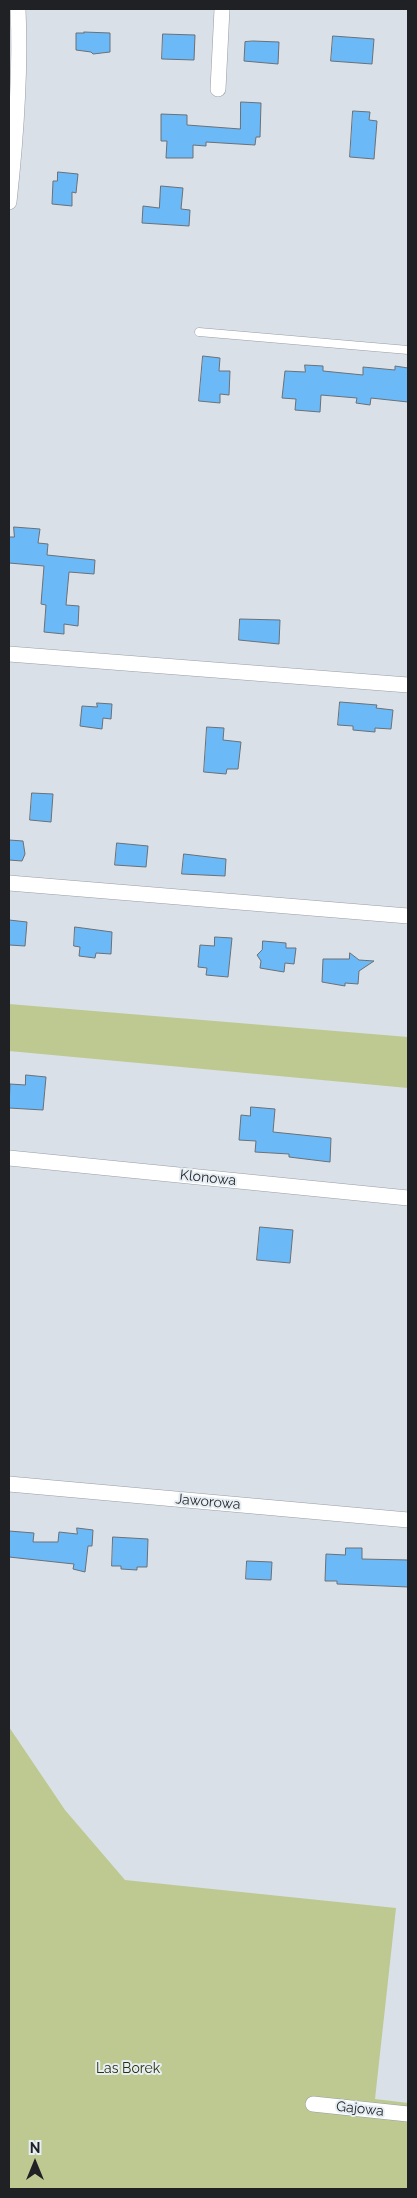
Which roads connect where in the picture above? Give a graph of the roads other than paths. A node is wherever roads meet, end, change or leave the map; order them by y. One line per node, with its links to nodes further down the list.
1 (18, 9): 4 (street)
2 (222, 9): 3 (street)
3 (218, 89)
4 (9, 202)
5 (199, 332): 6 (lane)
6 (408, 350)
7 (9, 654): 8 (street)
8 (408, 685)
9 (9, 883): 10 (street)
10 (408, 916)
11 (9, 1158): 12 (street, Klonowa)
12 (408, 1198)
13 (9, 1484): 14 (street, Jaworowa)
14 (408, 1520)
15 (313, 2104): 16 (street, Gajowa)
16 (408, 2114)

